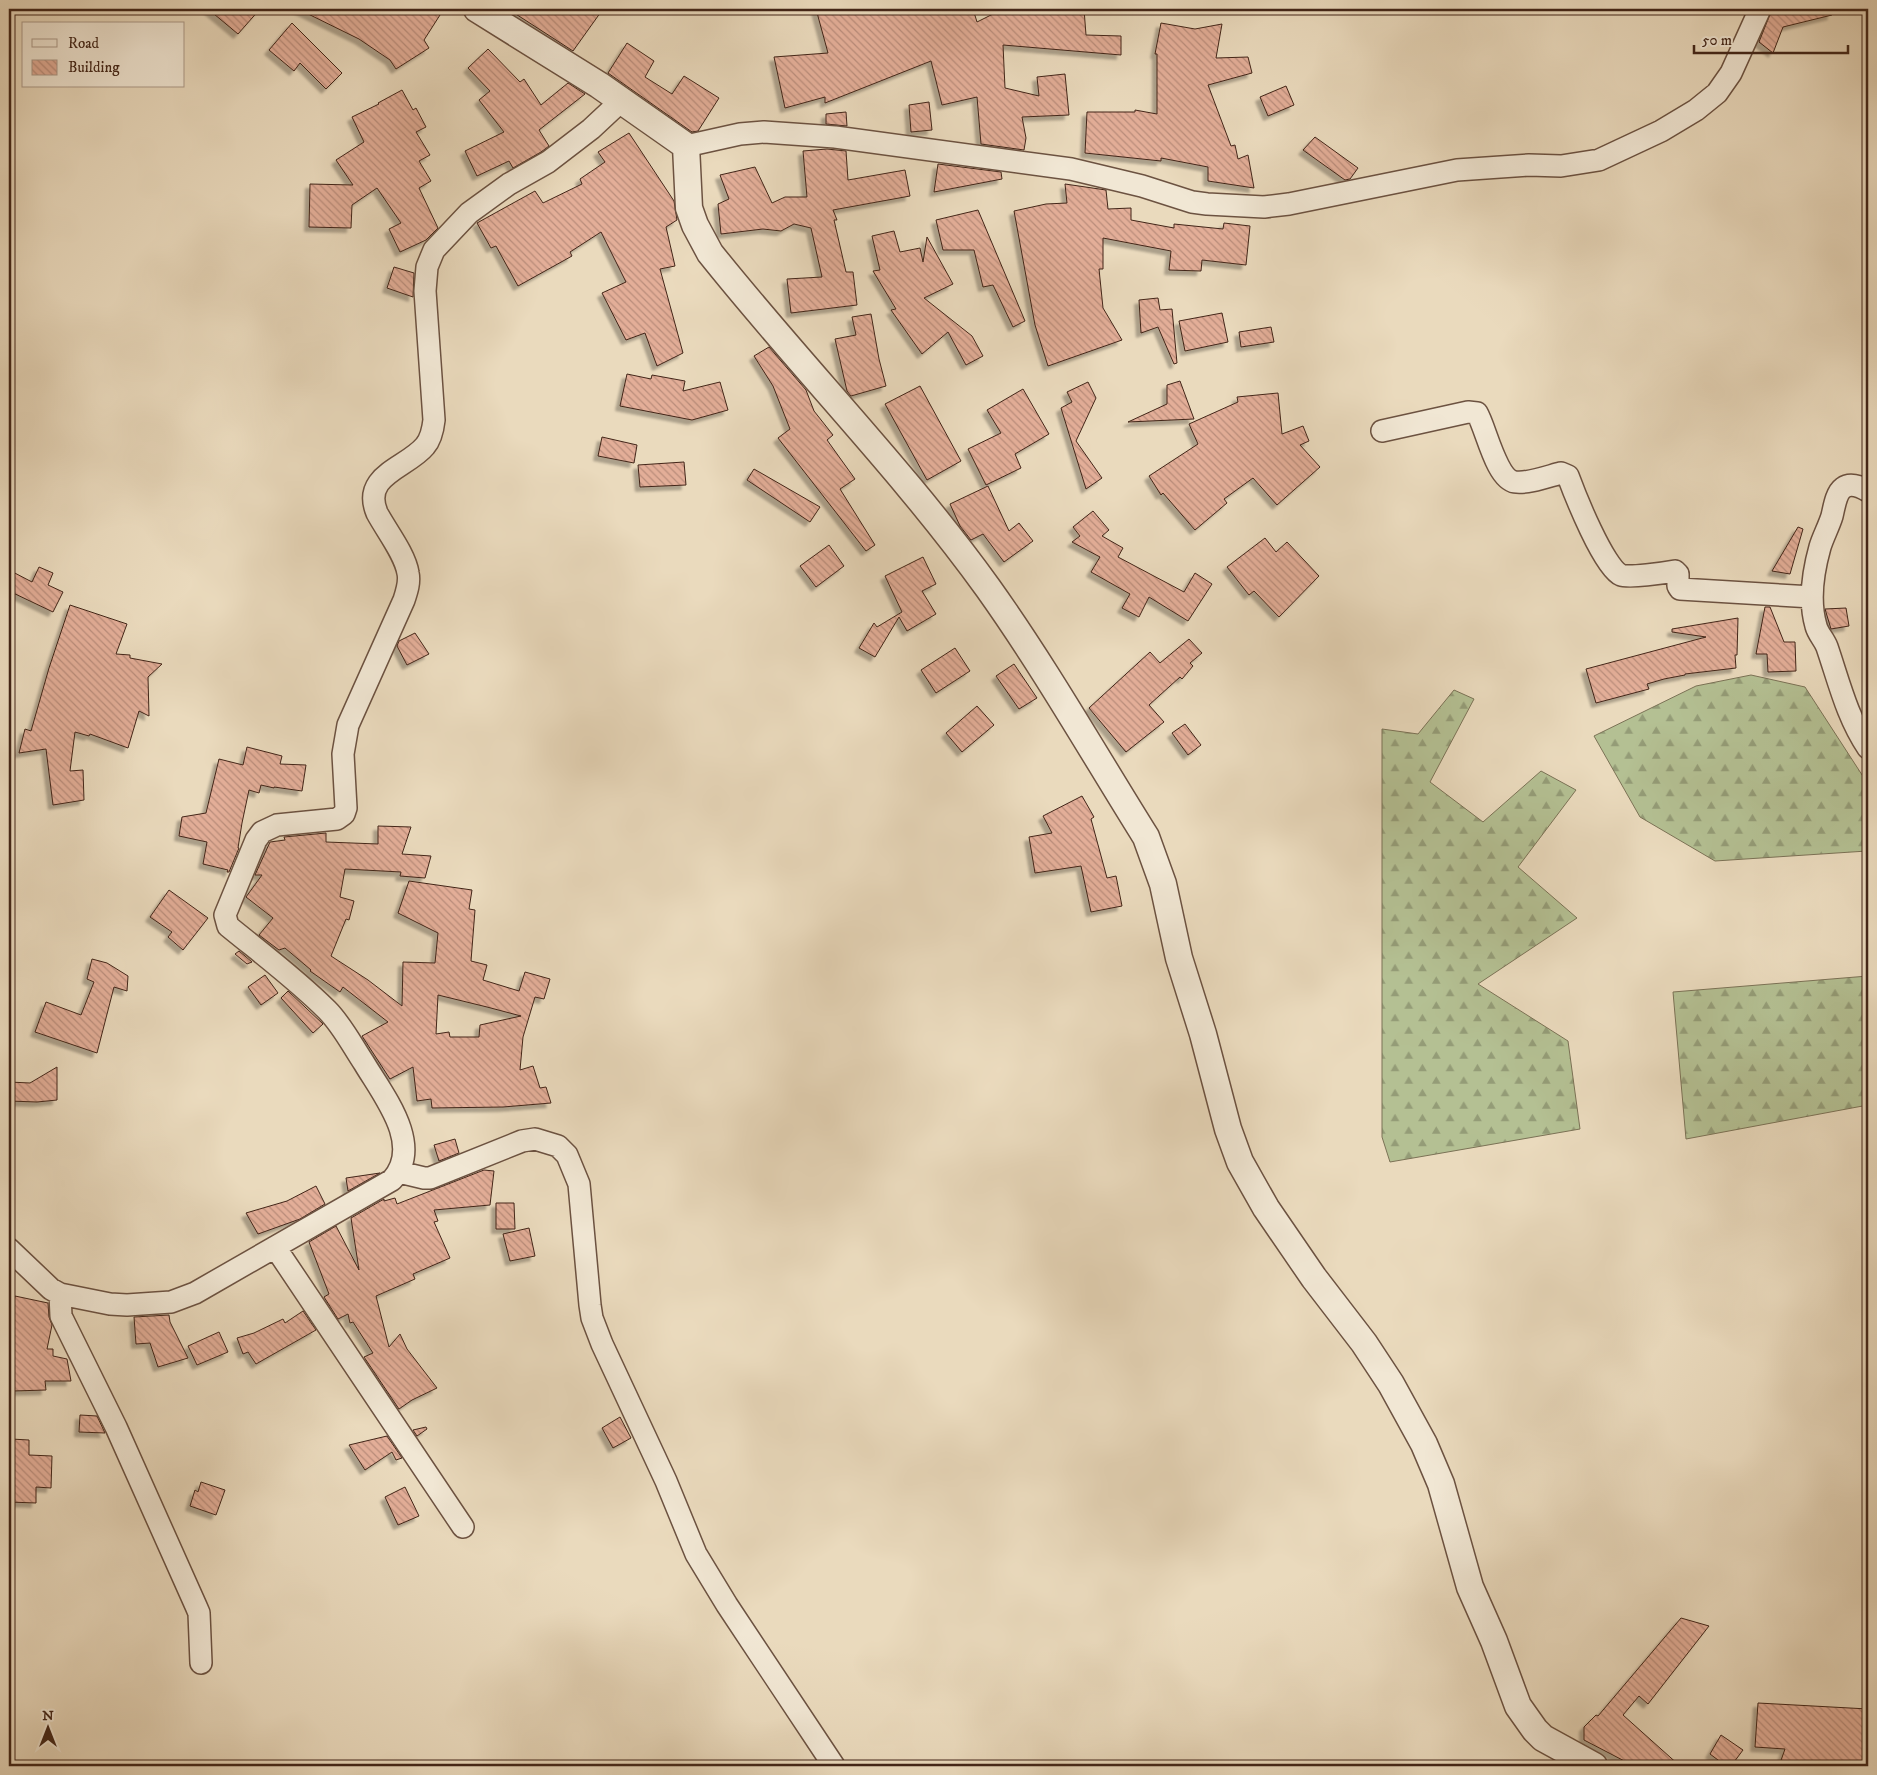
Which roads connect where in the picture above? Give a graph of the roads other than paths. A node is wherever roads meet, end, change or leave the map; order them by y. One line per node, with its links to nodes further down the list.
1 (477, 9): 3 (street)
2 (1760, 9): 4 (street)
3 (621, 101): 4 (street); 9 (street)
4 (686, 146): 16 (street)
5 (1382, 432): 7 (street)
6 (1868, 491): 7 (street)
7 (1812, 597): 8 (street)
8 (1868, 748)
9 (399, 1172): 10 (street); 15 (street)
10 (274, 1247): 12 (street); 13 (street)
11 (9, 1249): 12 (street)
12 (60, 1294): 14 (street)
13 (463, 1528)
14 (201, 1663)
15 (834, 1766)
16 (1594, 1766)

